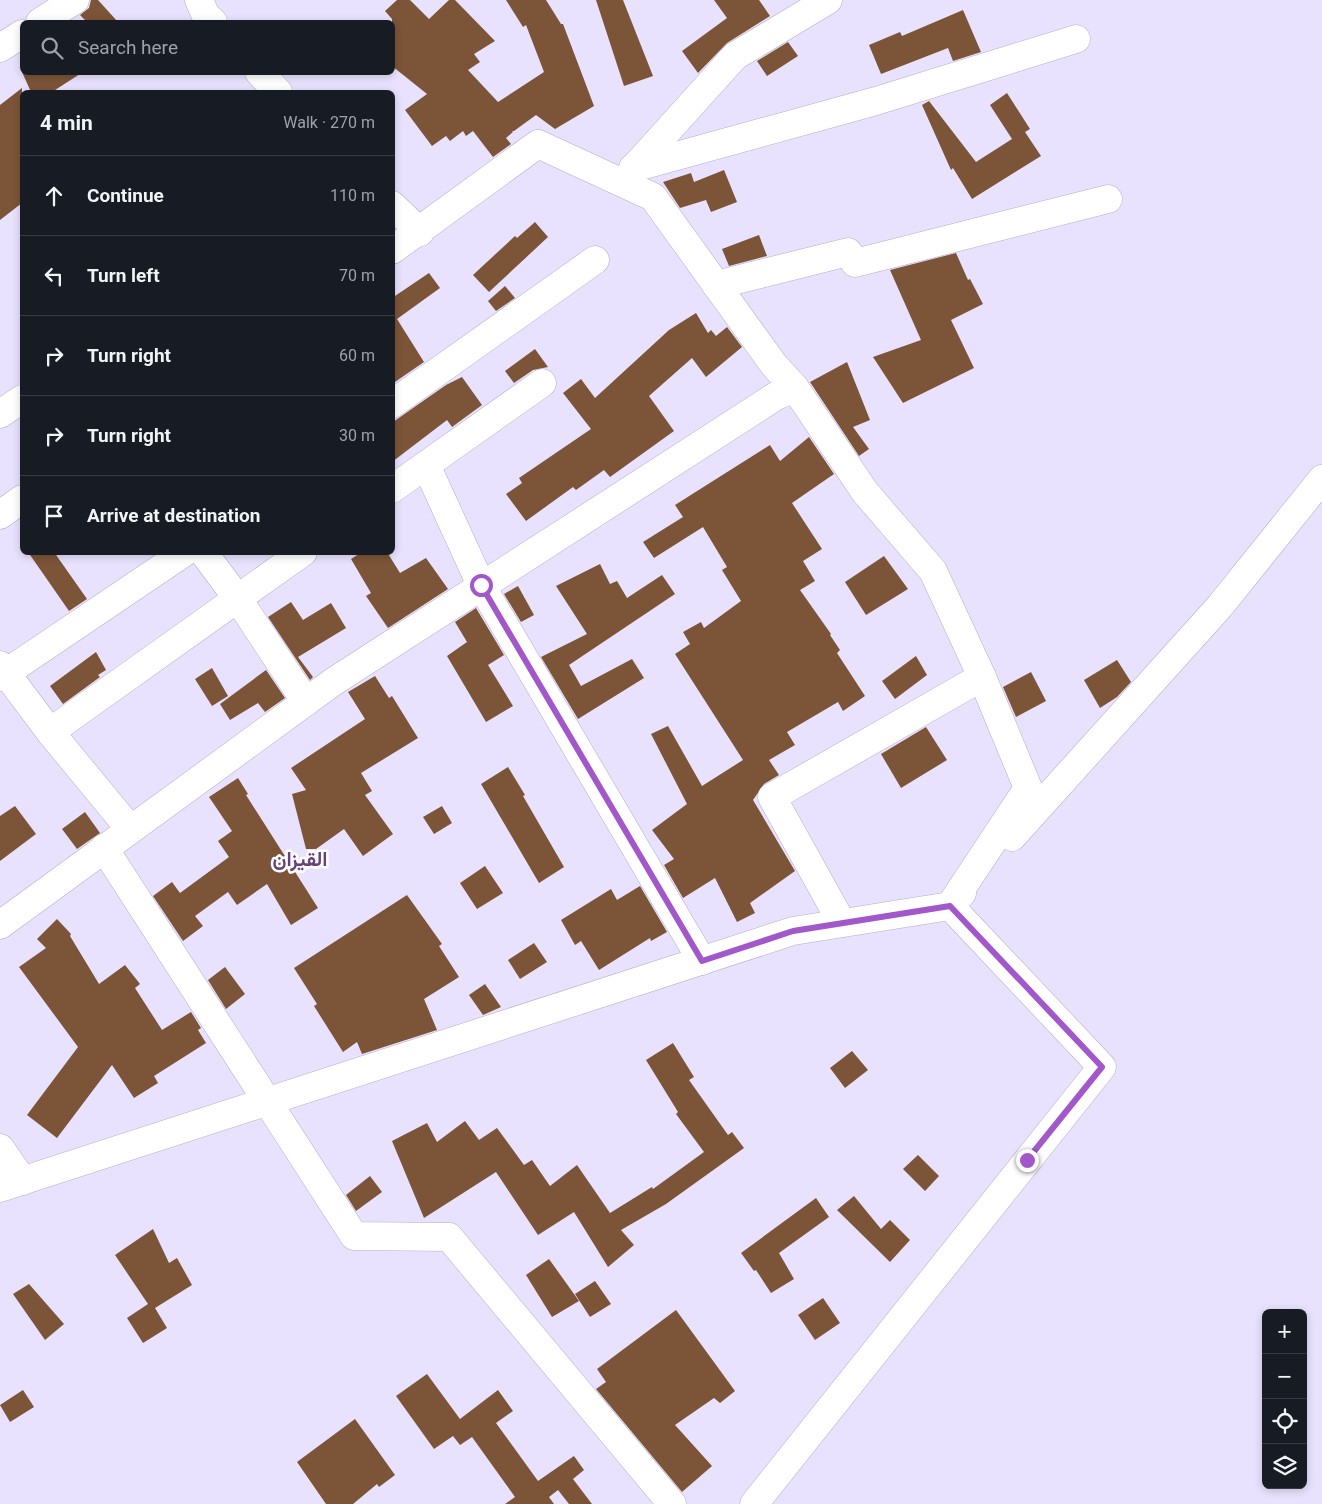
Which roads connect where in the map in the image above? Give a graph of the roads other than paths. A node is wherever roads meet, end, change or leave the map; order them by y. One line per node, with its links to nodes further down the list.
1 (75, 0): 4 (street)
2 (199, 0): 5 (street)
3 (828, 0): 11 (street)
4 (43, 20)
5 (210, 20)
6 (20, 35): 8 (street)
7 (1076, 39): 11 (street)
8 (0, 48)
9 (262, 75): 10 (street)
10 (276, 90)
11 (627, 175): 14 (street); 17 (street)
12 (1108, 200): 17 (street)
13 (395, 208): 14 (street)
14 (420, 232): 15 (street)
15 (395, 248)
16 (595, 260): 21 (street)
17 (716, 285): 19 (street)
18 (542, 383): 23 (street)
19 (795, 388): 31 (street); 34 (street)
20 (20, 400): 22 (street)
21 (395, 402)
22 (0, 414)
23 (426, 465): 25 (street); 31 (street)
24 (1322, 479): 39 (street)
25 (395, 487)
26 (20, 501): 27 (street)
27 (0, 515)
28 (180, 555): 33 (street)
29 (205, 555): 32 (street)
30 (299, 555): 32 (street)
31 (481, 585): 35 (street); 42 (street)
32 (238, 599): 35 (street); 36 (street)
33 (2, 672): 36 (street)
34 (982, 677): 39 (street); 40 (street)
35 (306, 702): 37 (street)
36 (50, 732): 37 (street)
37 (130, 829): 38 (street)
38 (104, 848): 41 (street); 43 (street)
39 (950, 906): 40 (street); 47 (street)
40 (842, 924): 42 (street)
41 (0, 925)
42 (702, 961): 43 (street)
43 (268, 1101): 45 (street); 46 (street)
44 (0, 1148): 45 (street)
45 (11, 1184)
46 (672, 1504)
47 (754, 1504)

